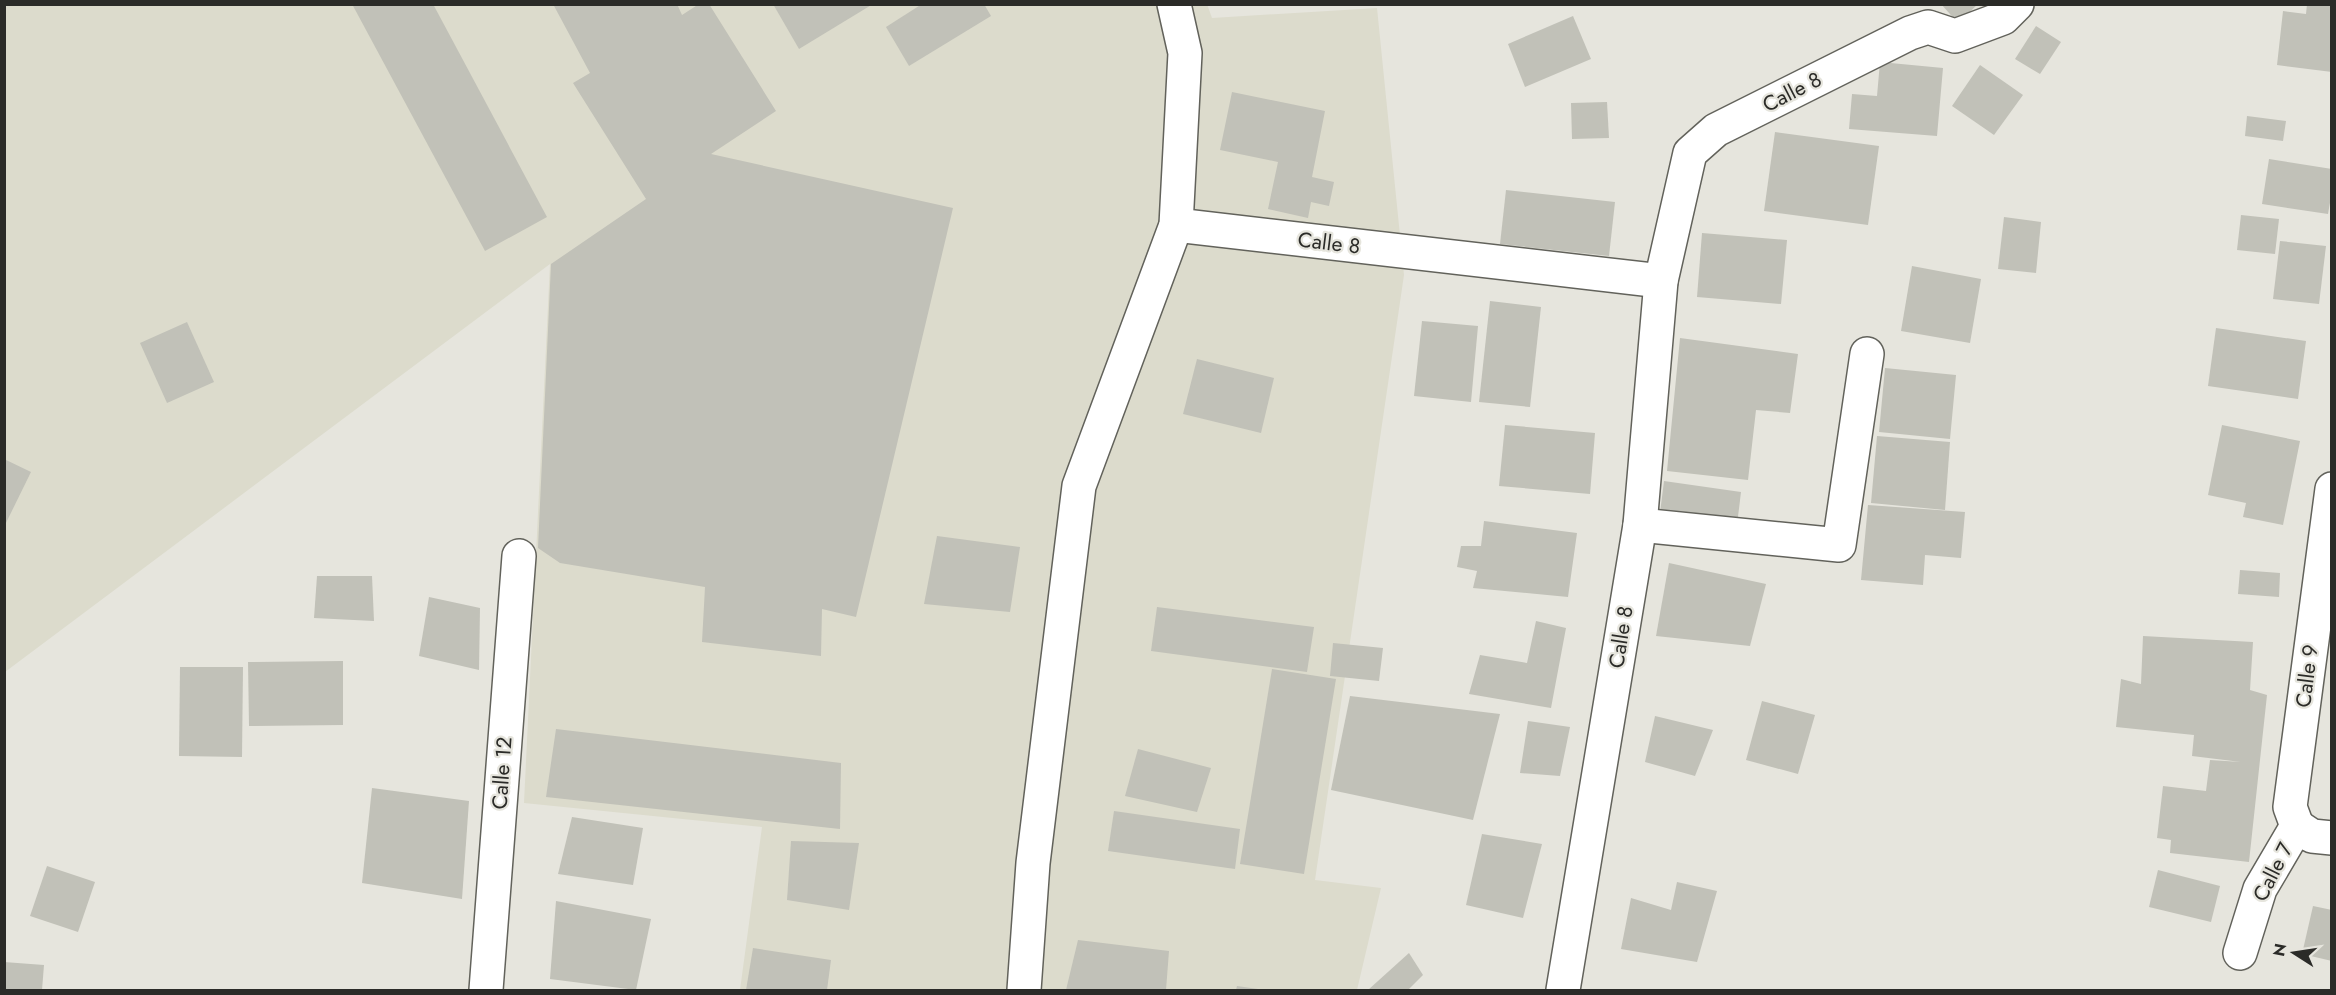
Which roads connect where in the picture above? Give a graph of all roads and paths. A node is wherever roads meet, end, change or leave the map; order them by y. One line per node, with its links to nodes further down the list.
1 (1174, 4): 3 (street)
2 (2017, 4): 4 (street, Calle 8)
3 (1176, 225): 4 (street, Calle 8); 14 (street)
4 (1661, 282): 8 (street, Calle 8)
5 (1867, 354): 8 (street)
6 (2331, 489): 7 (street, Calle 9)
7 (2329, 524): 10 (street, Calle 9)
8 (1640, 525): 15 (street, Calle 8)
9 (519, 556): 13 (street, Calle 12)
10 (2297, 826): 11 (street); 12 (street, Calle 7)
11 (2331, 838)
12 (2240, 952)
13 (486, 990)
14 (1024, 990)
15 (1563, 990)

